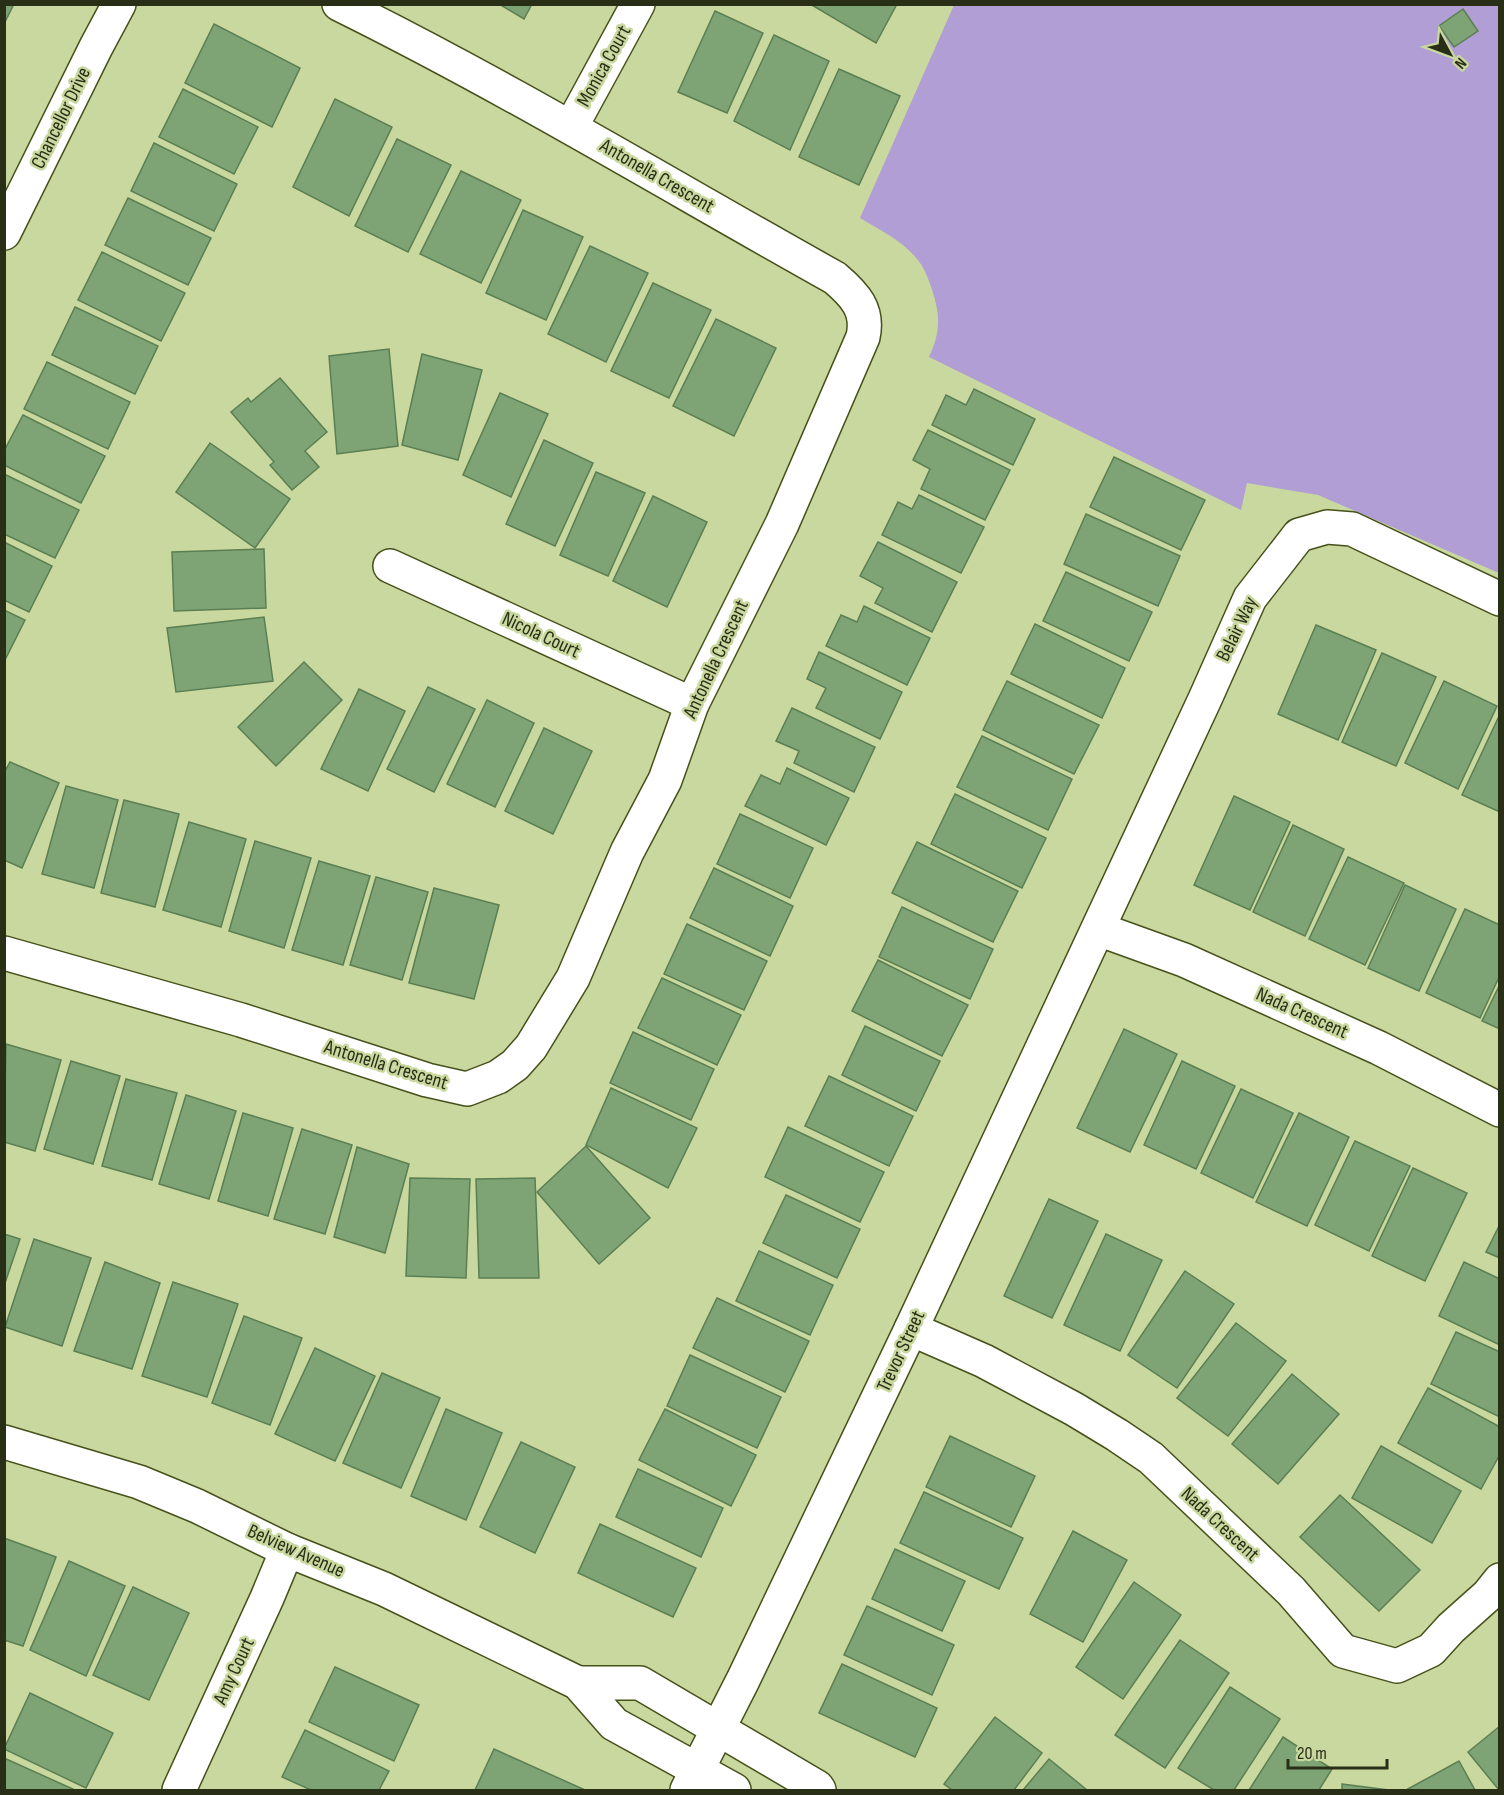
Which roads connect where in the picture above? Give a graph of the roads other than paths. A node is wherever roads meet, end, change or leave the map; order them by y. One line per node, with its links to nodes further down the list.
1 (119, 4): 5 (street, Chancellor Drive)
2 (339, 4): 4 (street, Antonella Crescent)
3 (638, 4): 4 (street, Monica Court)
4 (571, 127): 8 (street, Antonella Crescent)
5 (4, 233)
6 (390, 566): 8 (street, Nicola Court)
7 (1500, 599): 9 (street, Belair Way)
8 (692, 704): 10 (street, Antonella Crescent)
9 (1098, 929): 11 (street, Nada Crescent); 12 (street, Trevor Street)
10 (4, 953)
11 (1500, 1110)
12 (911, 1329): 15 (street, Nada Crescent); 17 (street, Trevor Street)
13 (4, 1442): 14 (street, Belview Avenue)
14 (287, 1550): 16 (street, Belview Avenue); 19 (street, Amy Court)
15 (1500, 1580)
16 (578, 1683): 17 (street, Belview Avenue); 18 (street, Belview Avenue)
17 (718, 1729): 18 (street, Trevor Street); 21 (street, Belview Avenue)
18 (692, 1780): 20 (street, Belview Avenue)
19 (179, 1791)
20 (734, 1791)
21 (819, 1791)

